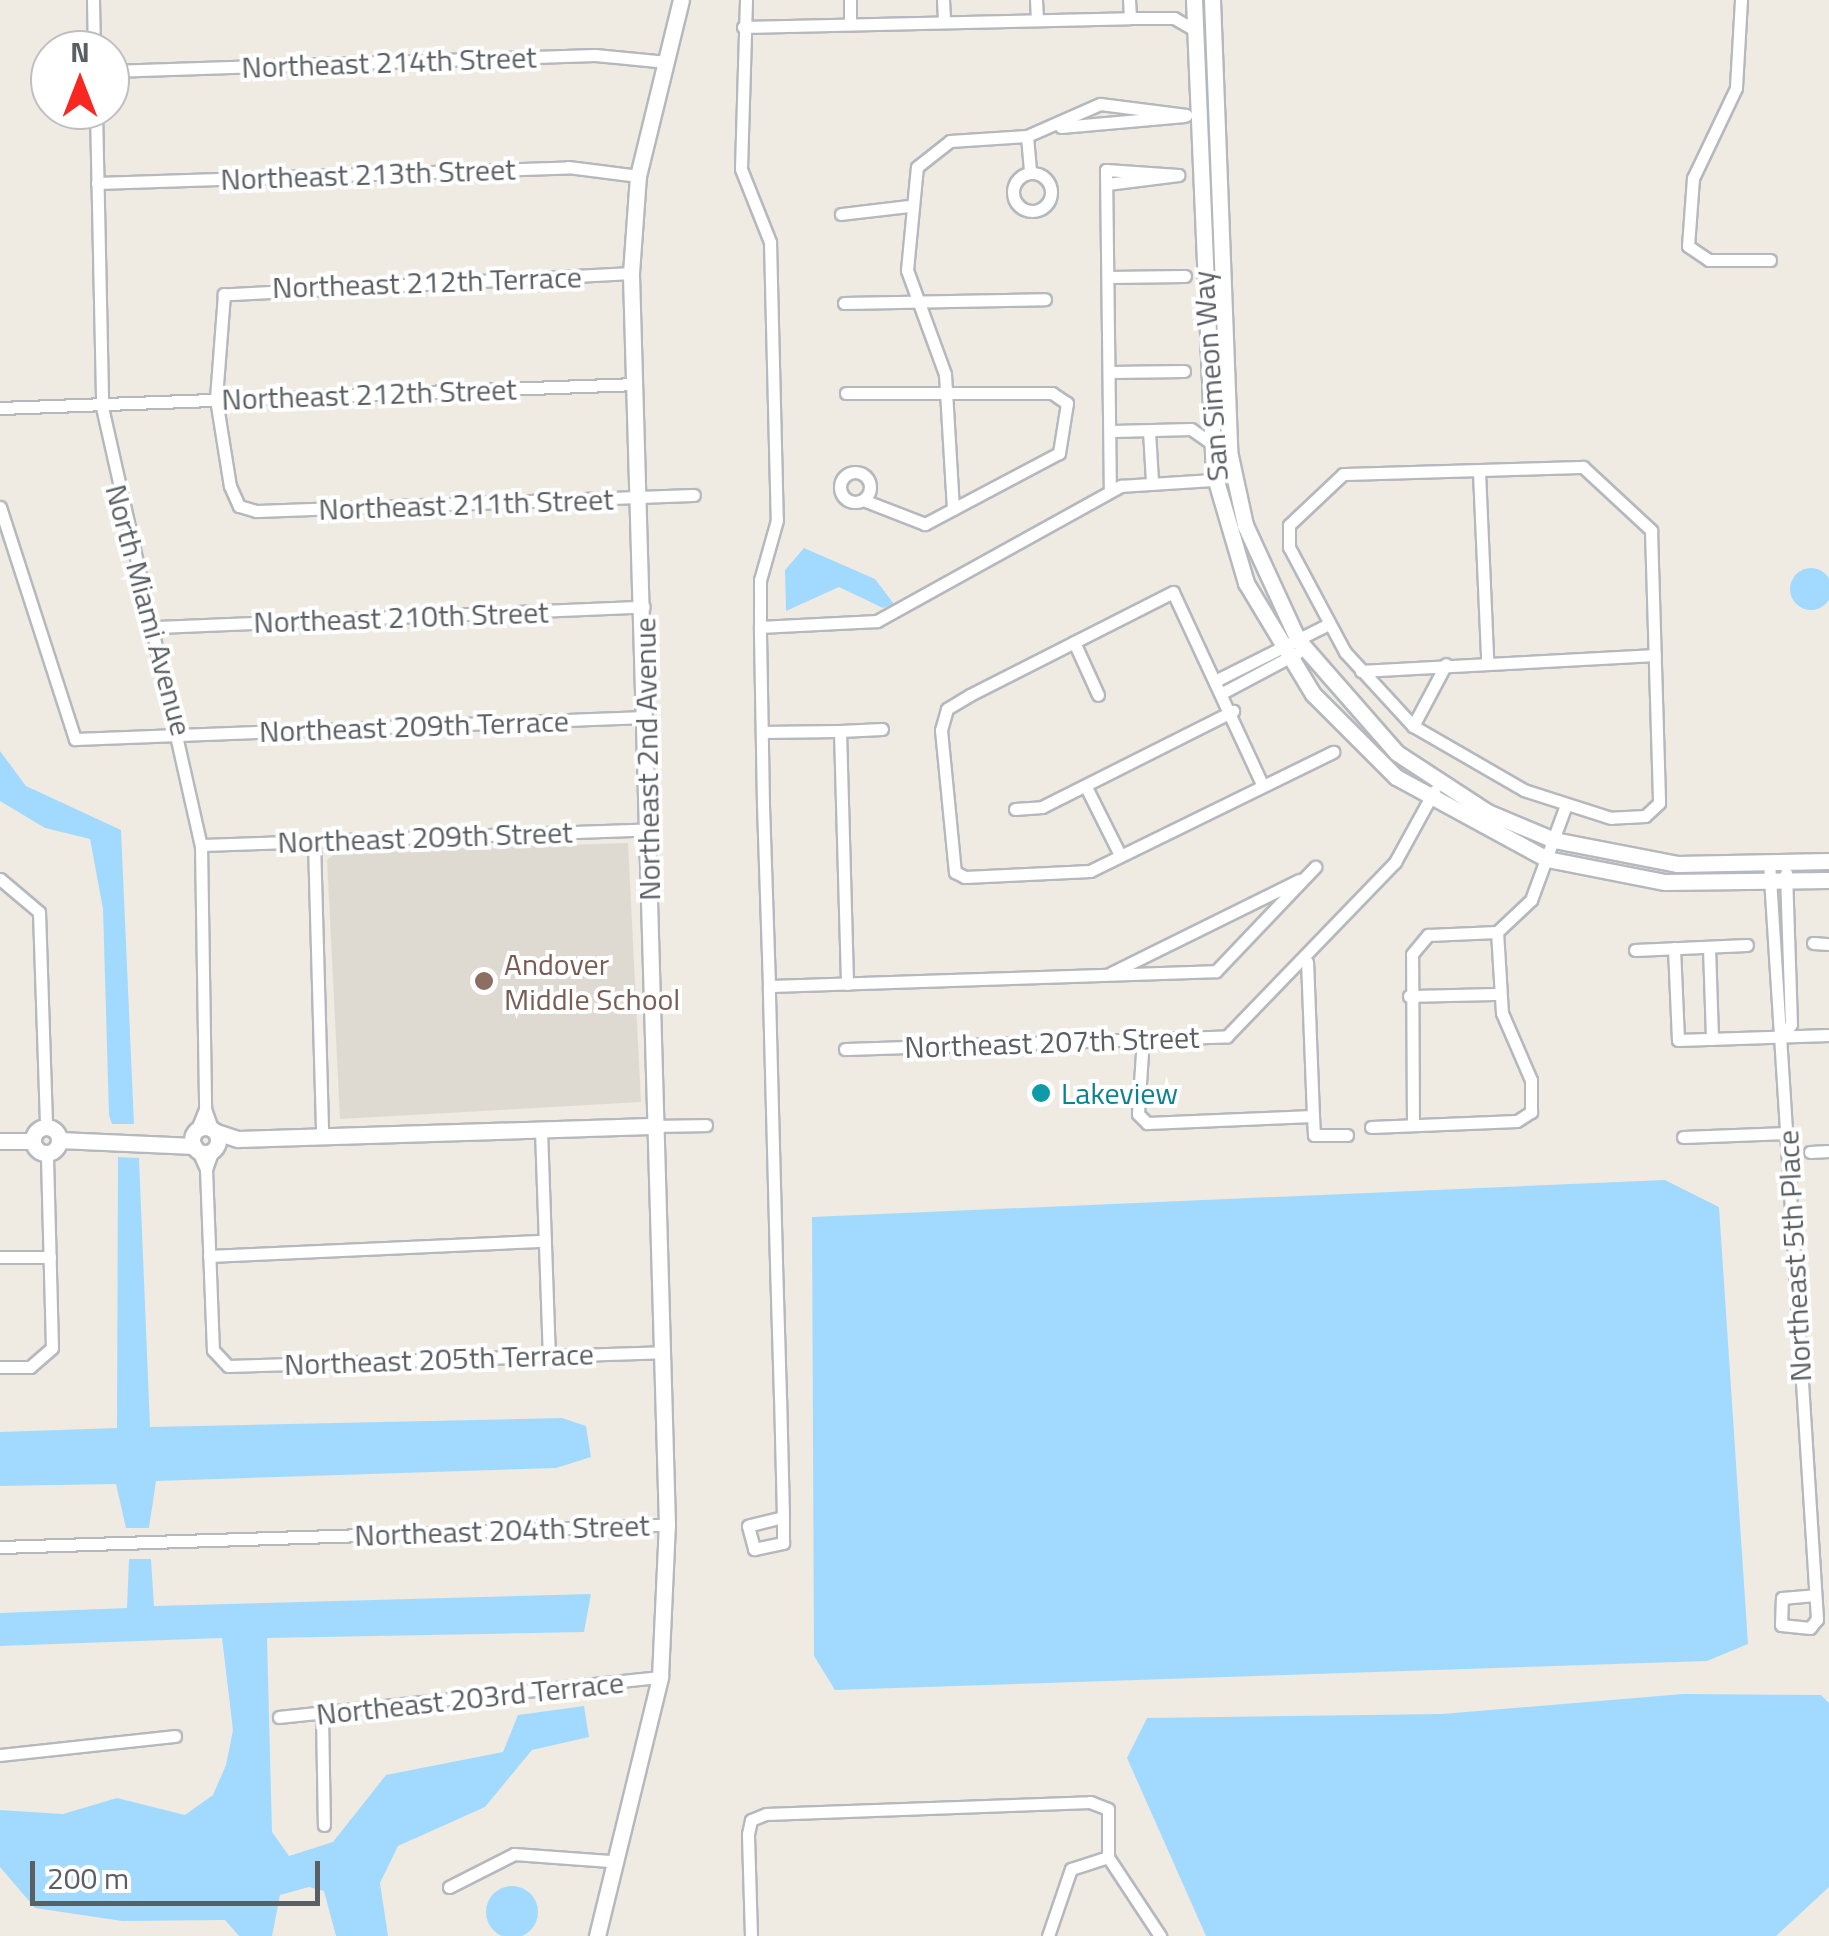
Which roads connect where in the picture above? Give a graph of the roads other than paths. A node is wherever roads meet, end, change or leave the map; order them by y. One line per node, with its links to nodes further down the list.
1 (92, 0): 16 (street)
2 (680, 0): 18 (street, Northeast 2nd Avenue)
3 (746, 0): 15 (street)
4 (850, 0): 14 (street)
5 (943, 0): 13 (street)
6 (1036, 0): 12 (street)
7 (1129, 0): 11 (street)
8 (1194, 0): 17 (street, San Simeon Way)
9 (1212, 0): 20 (street, San Simeon Way)
10 (1740, 0): 31 (street)
11 (1130, 18): 12 (street); 17 (street)
12 (1037, 19): 13 (street)
13 (944, 22): 14 (street)
14 (850, 24): 15 (street)
15 (742, 27): 61 (street)
16 (93, 30)
17 (1195, 30): 21 (street, San Simeon Way)
18 (667, 62): 19 (street, Northeast 214th Street); 26 (street, Northeast 2nd Avenue)
19 (130, 70)
20 (1216, 114): 21 (street); 50 (street, San Simeon Way)
21 (1192, 115): 22 (street); 22 (street); 46 (street, San Simeon Way)
22 (1061, 127): 24 (street)
23 (97, 130): 27 (street, North Miami Avenue)
24 (1027, 136): 25 (street); 29 (street)
25 (1030, 173)
26 (638, 176): 27 (street, Northeast 213th Street); 32 (street, Northeast 2nd Avenue)
27 (98, 184): 44 (street, North Miami Avenue)
28 (1106, 184): 28 (street); 34 (street)
29 (908, 206): 30 (street); 37 (street)
30 (841, 214)
31 (1770, 260)
32 (631, 273): 40 (street, Northeast 2nd Avenue); 43 (street, Northeast 212th Terrace)
33 (1185, 276): 34 (street)
34 (1109, 277): 39 (street)
35 (1045, 299): 37 (street)
36 (844, 303): 37 (street)
37 (916, 308): 42 (street)
38 (1184, 370): 39 (street)
39 (1112, 372): 49 (street)
40 (636, 384): 43 (street, Northeast 212th Street); 55 (street, Northeast 2nd Avenue)
41 (846, 393): 42 (street)
42 (946, 396): 58 (street); 58 (street)
43 (216, 400): 44 (street, Northeast 212th Street); 55 (street, Northeast 211th Street)
44 (102, 407): 45 (street, Northeast 212th Street); 62 (street, North Miami Avenue)
45 (0, 408)
46 (1207, 418): 48 (street); 50 (street, San Simeon Way)
47 (1149, 430): 48 (street); 49 (street); 52 (street)
48 (1190, 430): 50 (street)
49 (1113, 431): 53 (street)
50 (1219, 456): 52 (street); 64 (street, San Simeon Way); 65 (street, San Simeon Way)
51 (1480, 472): 60 (street); 66 (street); 67 (street)
52 (1152, 478): 53 (street)
53 (1111, 484): 61 (street)
54 (694, 495): 55 (street, Northeast 211th Street)
55 (641, 498): 59 (street, Northeast 2nd Avenue)
56 (864, 500): 58 (street)
57 (0, 507): 78 (street, Northeast 209th Terrace)
58 (952, 509)
59 (644, 607): 62 (street, Northeast 210th Street); 73 (street, Northeast 2nd Avenue)
60 (1329, 624): 64 (street); 69 (street)
61 (760, 626): 77 (street)
62 (158, 628): 78 (street, North Miami Avenue)
63 (1074, 642): 70 (street); 71 (street); 90 (street)
64 (1303, 642): 65 (street); 81 (street, San Simeon Way)
65 (1285, 653): 70 (street); 83 (street, San Simeon Way)
66 (1656, 655): 67 (street); 84 (street)
67 (1487, 658): 68 (street)
68 (1446, 664): 69 (street); 74 (street)
69 (1361, 671): 74 (street)
70 (1222, 686): 72 (street)
71 (1098, 694)
72 (1233, 711): 80 (street); 82 (street)
73 (646, 717): 78 (street, Northeast 209th Terrace); 86 (street, Northeast 2nd Avenue)
74 (1413, 726): 84 (street)
75 (882, 729): 76 (street)
76 (840, 731): 77 (street); 108 (street)
77 (762, 732): 109 (street)
78 (183, 736): 89 (street, North Miami Avenue)
79 (1333, 752): 80 (street)
80 (1262, 782): 90 (street)
81 (1438, 784): 83 (street, Northeast 207th Street); 87 (street, San Simeon Way)
82 (1086, 787): 85 (street); 90 (street)
83 (1429, 800): 91 (street, San Simeon Way); 106 (street, Northeast 207th Street)
84 (1566, 805): 87 (street)
85 (1015, 809)
86 (648, 829): 88 (street, Northeast 209th Street); 120 (street, Northeast 2nd Avenue)
87 (1554, 840): 91 (street); 93 (street, San Simeon Way)
88 (314, 842): 89 (street, Northeast 209th Street); 126 (street)
89 (201, 845): 129 (street, North Miami Avenue)
90 (1120, 855)
91 (1547, 859): 98 (street, San Simeon Way); 99 (street)
92 (1829, 861): 93 (street, San Simeon Way)
93 (1777, 862): 98 (street, Northeast 5th Place)
94 (1315, 868): 96 (street)
95 (0, 879): 121 (street)
96 (1301, 880): 107 (street); 107 (street)
97 (1829, 880): 98 (street, San Simeon Way)
98 (1778, 881): 113 (street, Northeast 5th Place)
99 (1497, 932): 110 (street); 111 (street)
100 (1813, 944): 101 (street)
101 (1829, 944)
102 (1748, 946): 103 (street)
103 (1709, 947): 104 (street); 115 (street)
104 (1674, 948): 105 (street); 115 (street)
105 (1634, 950)
106 (1307, 962): 114 (street, Northeast 207th Street); 117 (street)
107 (1111, 974): 108 (street)
108 (847, 984): 109 (street)
109 (769, 986): 143 (street)
110 (1500, 994): 111 (street); 119 (street)
111 (1409, 996): 119 (street)
112 (1829, 1035): 113 (street)
113 (1783, 1036): 115 (street); 124 (street, Northeast 5th Place)
114 (1143, 1038): 116 (street, Northeast 207th Street); 117 (street)
115 (1712, 1039)
116 (845, 1049)
117 (1314, 1116): 125 (street)
118 (706, 1125): 120 (street)
119 (1413, 1125): 122 (street)
120 (658, 1126): 123 (street); 139 (street, Northeast 2nd Avenue)
121 (46, 1127): 128 (street); 131 (street)
122 (1371, 1127)
123 (542, 1130): 126 (street); 135 (street)
124 (1788, 1133): 127 (street); 146 (street, Northeast 5th Place)
125 (1347, 1135)
126 (322, 1136): 129 (street)
127 (1683, 1136)
128 (59, 1140): 129 (street); 134 (street)
129 (205, 1140): 136 (street, North Miami Avenue)
130 (0, 1141): 131 (street)
131 (32, 1141): 134 (street)
132 (1829, 1151): 133 (street)
133 (1810, 1152)
134 (47, 1153): 138 (street)
135 (545, 1241): 136 (street); 140 (street)
136 (208, 1256): 141 (street, North Miami Avenue)
137 (0, 1257): 138 (street)
138 (50, 1257): 142 (street)
139 (663, 1352): 140 (street, Northeast 205th Terrace); 144 (street, Northeast 2nd Avenue)
140 (549, 1356): 141 (street, Northeast 205th Terrace)
141 (217, 1360)
142 (0, 1366)
143 (783, 1516)
144 (667, 1525): 145 (street, Northeast 204th Street); 147 (street, Northeast 2nd Avenue)
145 (0, 1547)
146 (1815, 1595)
147 (660, 1678): 148 (street, Northeast 203rd Terrace); 154 (street, Northeast 2nd Avenue)
148 (322, 1715): 149 (street, Northeast 203rd Terrace); 152 (street)
149 (279, 1717)
150 (174, 1736): 151 (street)
151 (0, 1755)
152 (324, 1825)
153 (1108, 1857): 157 (street); 158 (street); 159 (street)
154 (610, 1861): 155 (street); 156 (street, Northeast 2nd Avenue)
155 (449, 1887)
156 (596, 1936)
157 (751, 1936)
158 (1048, 1936)
159 (1160, 1936)

